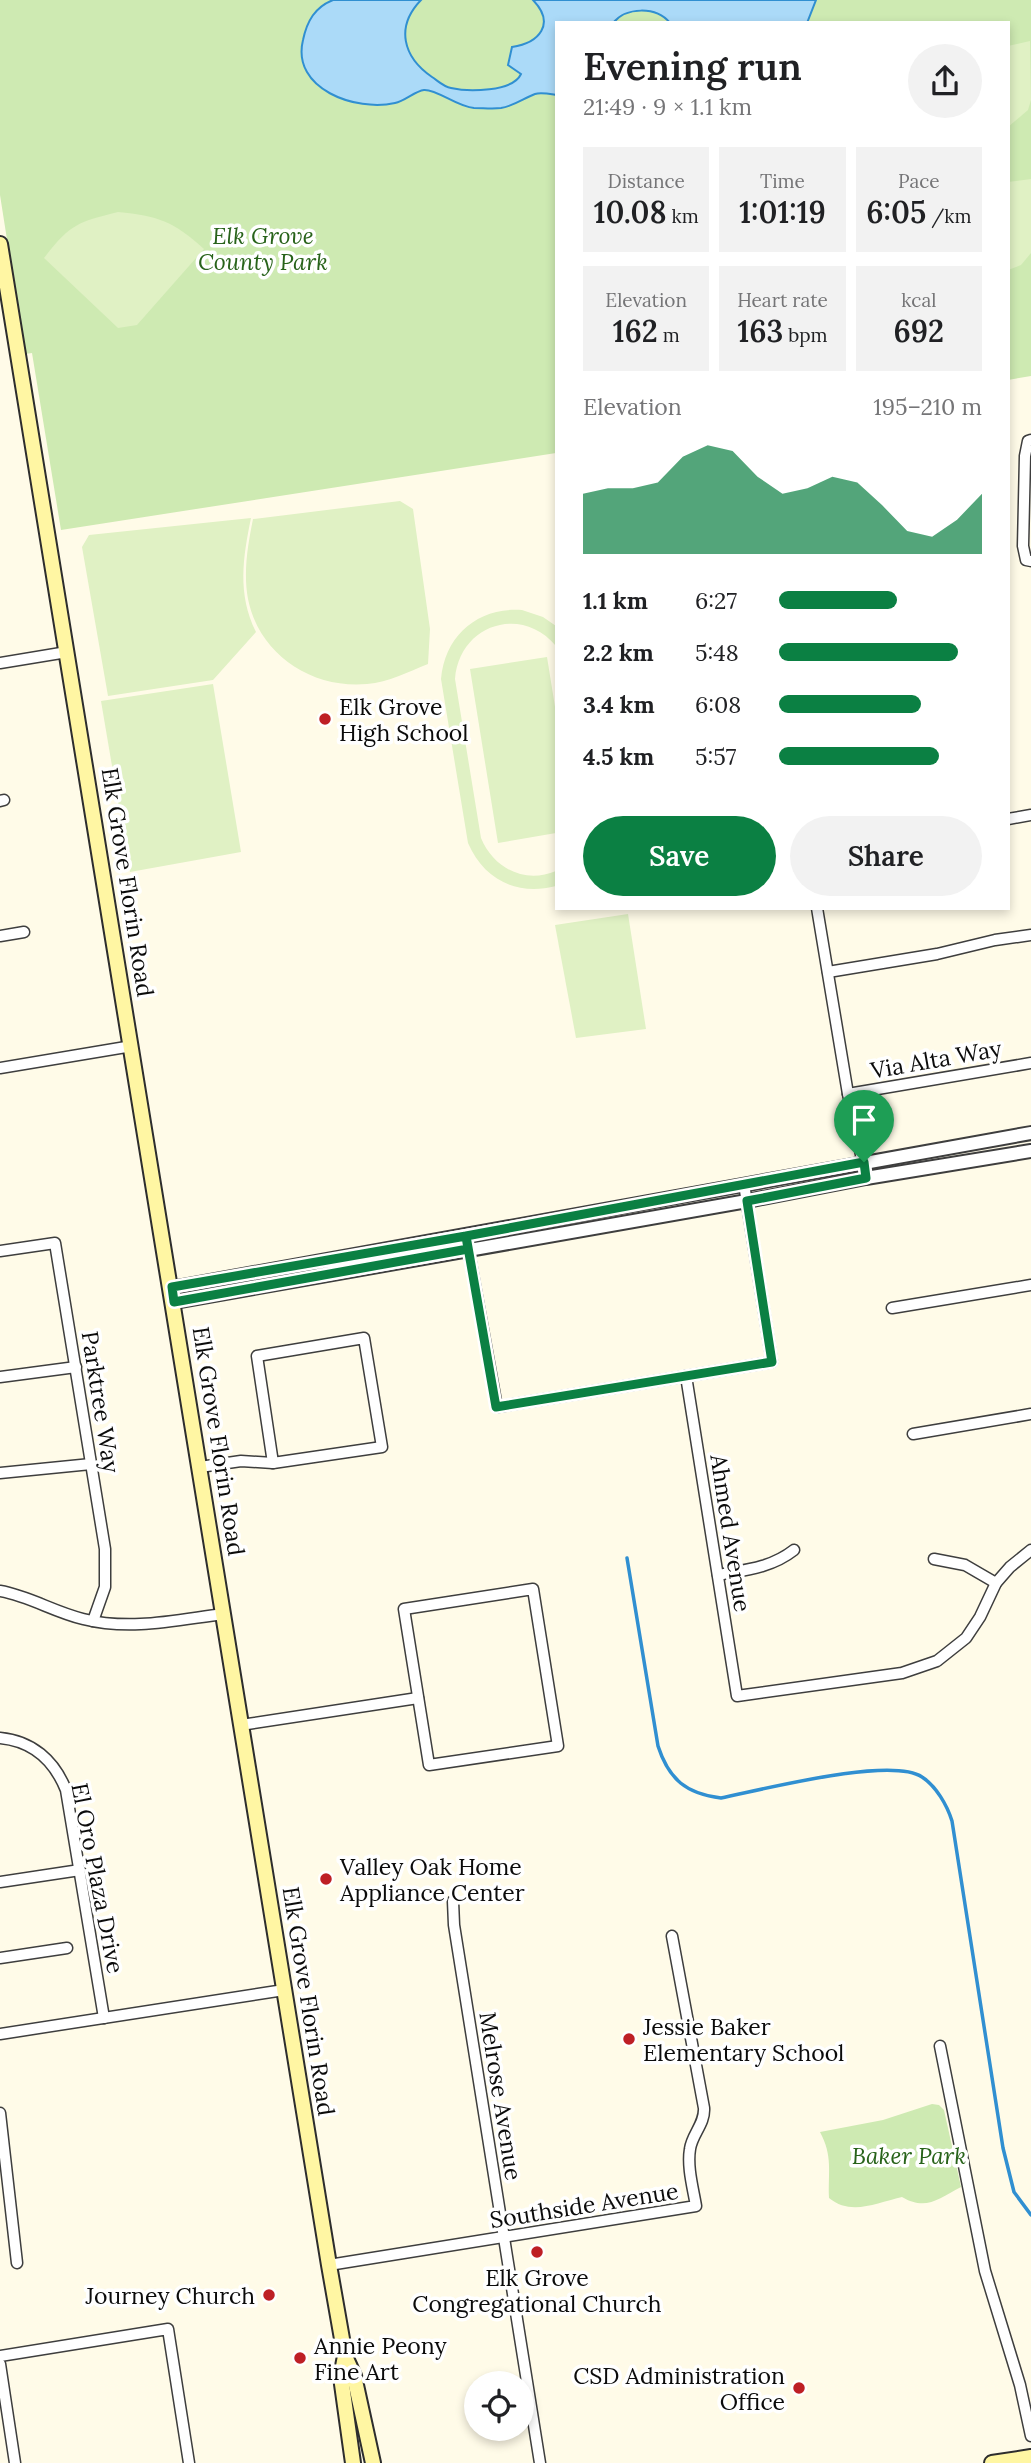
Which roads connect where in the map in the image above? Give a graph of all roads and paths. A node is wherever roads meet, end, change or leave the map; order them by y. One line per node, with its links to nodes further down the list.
1 (0, 244): 4 (main road, Elk Grove Florin Road)
2 (1031, 440): 3 (street)
3 (1031, 562)
4 (67, 652): 5 (street); 13 (main road, Elk Grove Florin Road)
5 (0, 663)
6 (1031, 815): 7 (street)
7 (1010, 819)
8 (817, 910): 12 (street)
9 (24, 932): 11 (street)
10 (1031, 935): 12 (street)
11 (0, 936)
12 (828, 972): 16 (street)
13 (132, 1046): 15 (street); 27 (main road, Elk Grove Florin Road)
14 (1031, 1063): 16 (street, Via Alta Way)
15 (0, 1068)
16 (848, 1094): 19 (street)
17 (1031, 1133): 19 (street)
18 (1031, 1151): 20 (street)
19 (864, 1162): 20 (street); 21 (street)
20 (866, 1178): 22 (street)
21 (744, 1184): 22 (street); 23 (street)
22 (747, 1201): 24 (street); 30 (street)
23 (466, 1236): 24 (street); 27 (street)
24 (468, 1249): 27 (street); 30 (street)
25 (0, 1251): 29 (street, Parktree Way)
26 (1031, 1285): 28 (street)
27 (173, 1295): 36 (main road, Elk Grove Florin Road)
28 (892, 1308)
29 (76, 1367): 31 (street); 35 (street, Parktree Way)
30 (686, 1376): 41 (street, Ahmed Avenue)
31 (0, 1377)
32 (1031, 1415): 33 (street)
33 (913, 1434)
34 (273, 1463): 34 (street); 36 (street)
35 (91, 1464): 37 (street); 45 (street, Parktree Way)
36 (200, 1467): 44 (main road, Elk Grove Florin Road)
37 (0, 1473)
38 (794, 1550): 41 (street)
39 (1031, 1550): 42 (street)
40 (934, 1559): 42 (street)
41 (718, 1575): 42 (street, Ahmed Avenue)
42 (996, 1583)
43 (0, 1591): 45 (street)
44 (223, 1614): 45 (street); 47 (main road, Elk Grove Florin Road)
45 (93, 1621)
46 (418, 1698): 46 (street); 47 (street)
47 (241, 1725): 55 (main road, Elk Grove Florin Road)
48 (0, 1738): 49 (street, El Oro Plaza Drive)
49 (80, 1870): 50 (street); 56 (street, El Oro Plaza Drive)
50 (0, 1882)
51 (453, 1901): 60 (street, Melrose Avenue)
52 (672, 1936): 60 (street, Southside Avenue)
53 (67, 1948): 54 (street)
54 (0, 1958)
55 (284, 1990): 56 (street); 62 (main road, Elk Grove Florin Road)
56 (104, 2018): 57 (street)
57 (0, 2034)
58 (940, 2046): 66 (street)
59 (0, 2113): 61 (street)
60 (504, 2237): 62 (street, Southside Avenue); 73 (street, Melrose Avenue)
61 (17, 2263)
62 (329, 2264): 64 (main road, Elk Grove Florin Road)
63 (0, 2356): 70 (street)
64 (345, 2356): 71 (main road, Elk Grove Florin Road); 72 (main road, Elk Grove Florin Road)
65 (0, 2364): 69 (street)
66 (1031, 2436)
67 (1031, 2457): 68 (main road)
68 (1012, 2461): 74 (main road)
69 (15, 2463)
70 (189, 2463)
71 (353, 2463)
72 (373, 2463)
73 (540, 2463)
74 (992, 2463)

